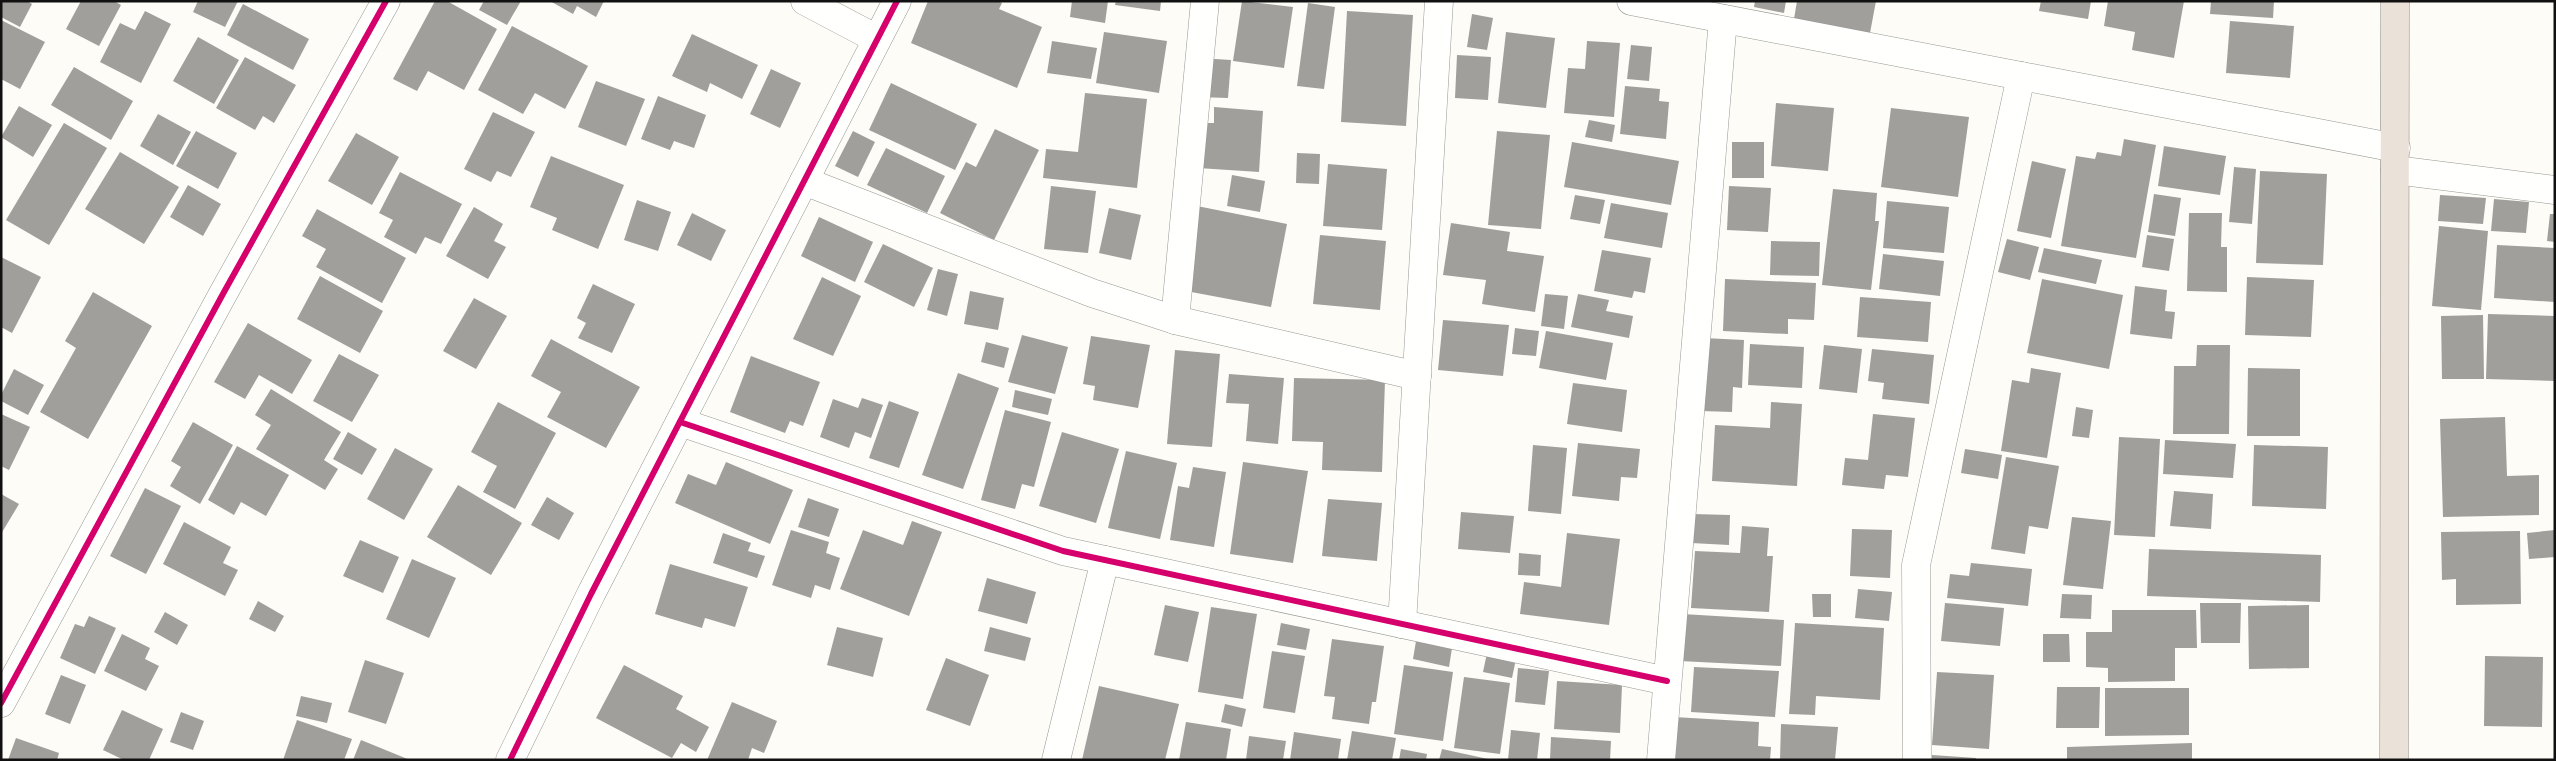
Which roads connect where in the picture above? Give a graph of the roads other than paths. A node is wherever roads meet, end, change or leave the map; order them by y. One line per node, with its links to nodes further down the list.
1 (386, 1): 20 (street)
2 (805, 1): 9 (street)
3 (897, 1): 9 (street)
4 (1205, 1): 14 (street)
5 (1439, 1): 15 (street)
6 (1631, 1): 8 (street)
7 (2395, 1): 11 (highway)
8 (1723, 19): 10 (street); 19 (street)
9 (878, 39): 12 (street)
10 (2021, 76): 11 (street); 24 (street)
11 (2396, 159): 13 (street); 25 (highway)
12 (804, 181): 14 (street); 16 (street)
13 (2555, 190)
14 (1175, 320): 15 (street)
15 (1417, 376): 18 (street)
16 (680, 422): 17 (street); 21 (street)
17 (1105, 560): 18 (street); 22 (street)
18 (1402, 624): 19 (street)
19 (1667, 682): 23 (street)
20 (1, 703)
21 (510, 760)
22 (1056, 760)
23 (1661, 760)
24 (1917, 760)
25 (2394, 760)

